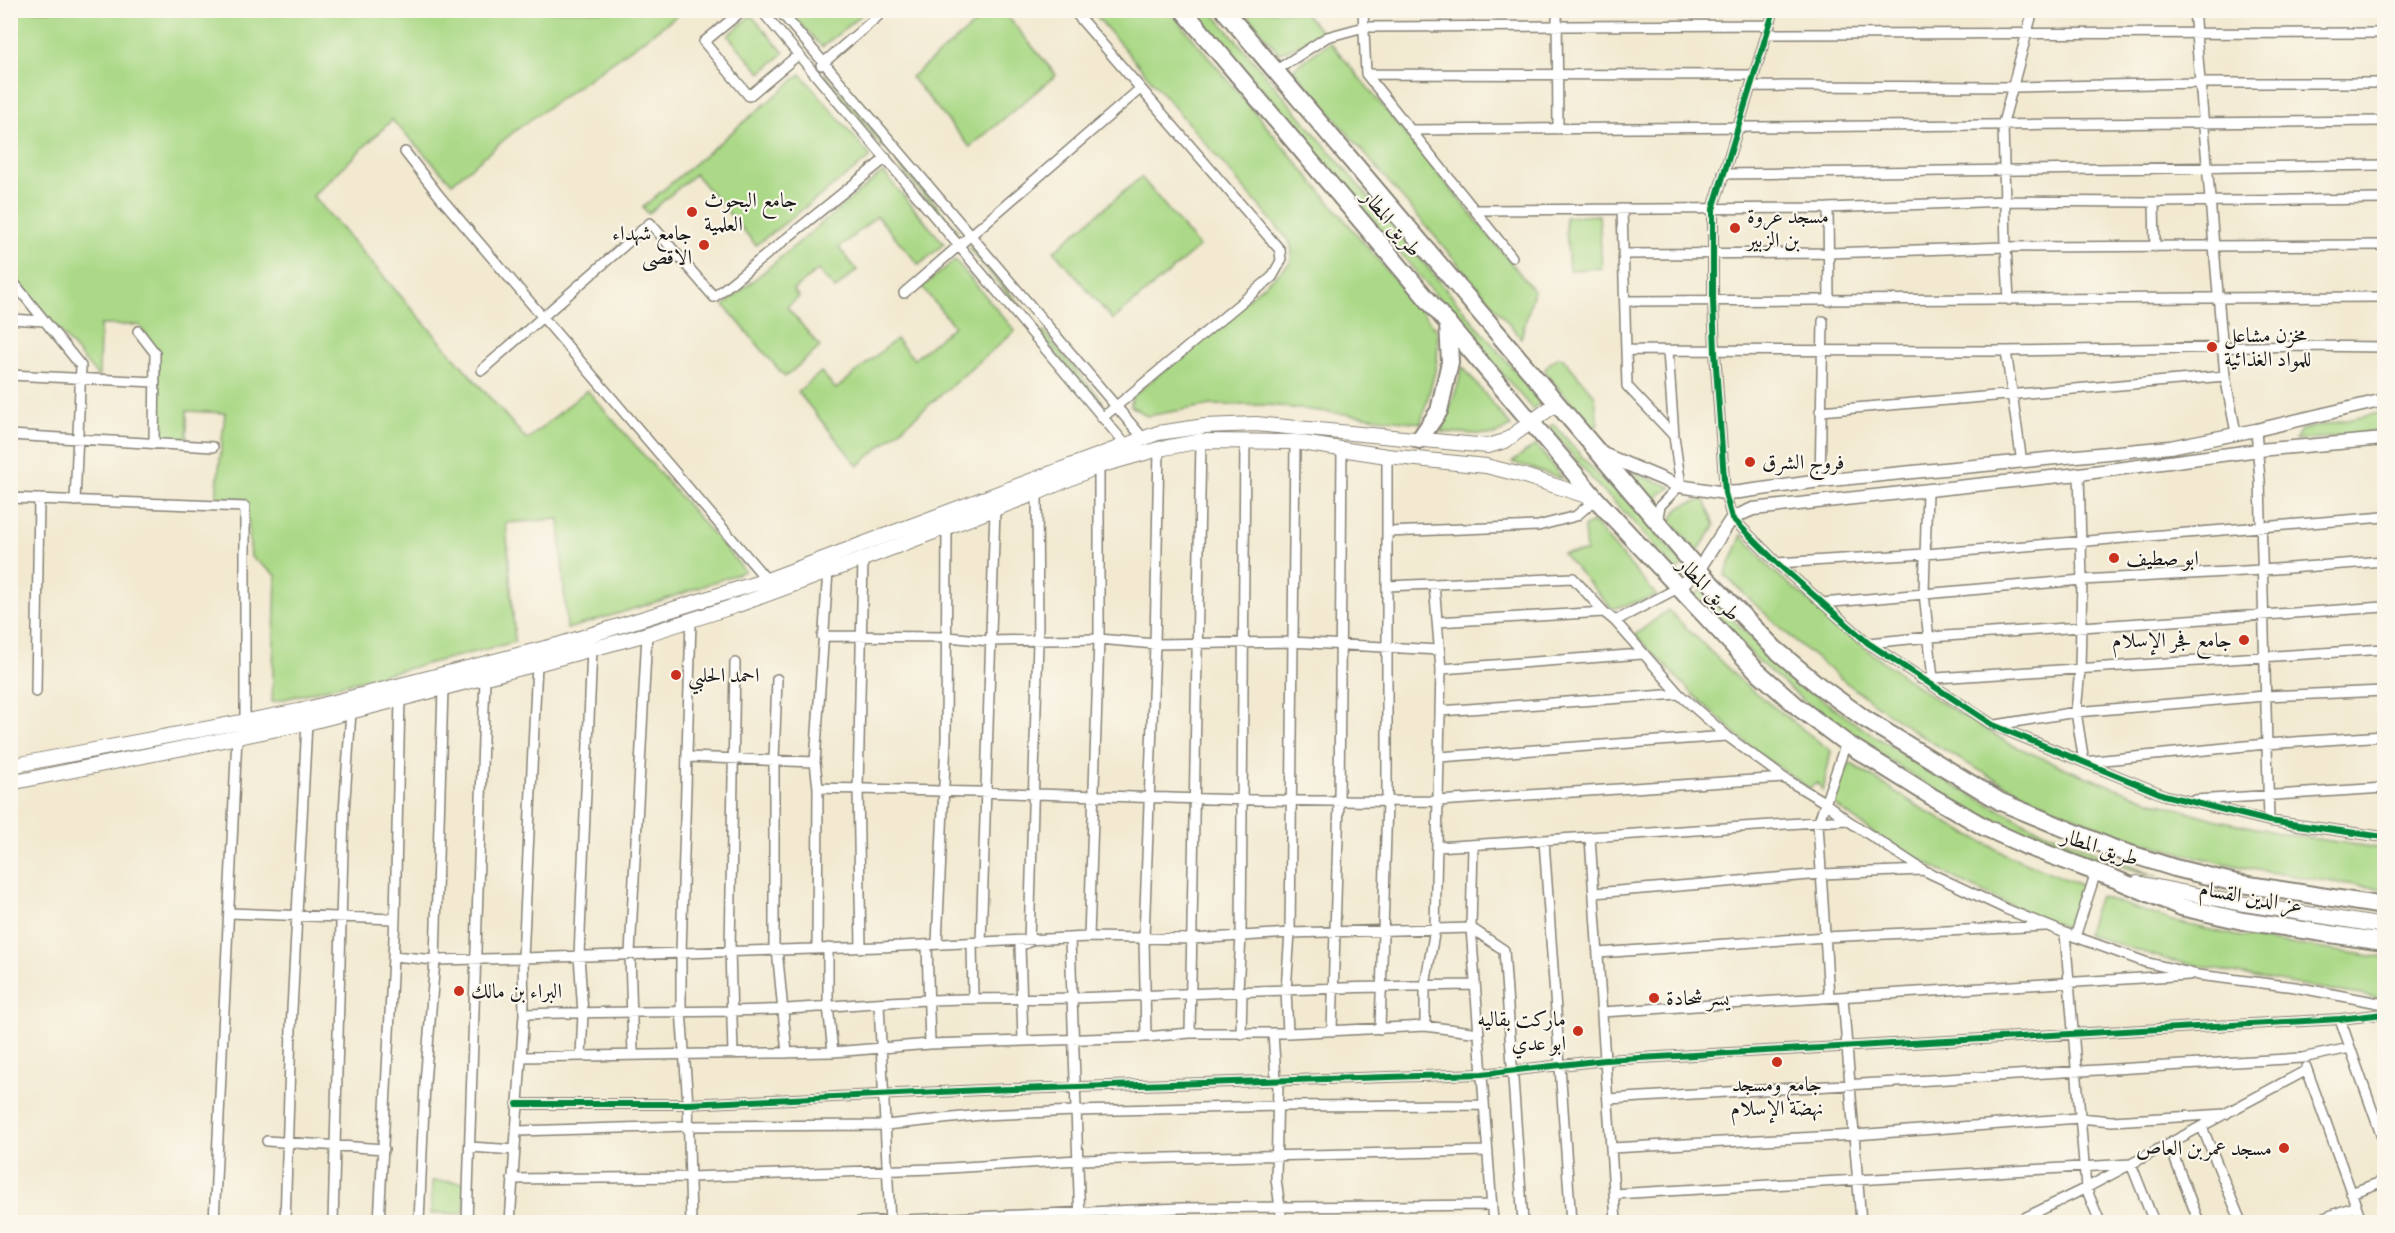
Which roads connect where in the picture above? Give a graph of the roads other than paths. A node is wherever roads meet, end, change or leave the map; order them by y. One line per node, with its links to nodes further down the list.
1 (743, 10): 19 (street)
2 (760, 10): 19 (street)
3 (779, 10): 20 (street)
4 (885, 10): 20 (street)
5 (1073, 10): 30 (street)
6 (1183, 10): 73 (highway, طريق المطار)
7 (1224, 10): 21 (highway, طريق المطار)
8 (1363, 10): 14 (street)
9 (1557, 10): 13 (street)
10 (1774, 10): 15 (street)
11 (2033, 10): 16 (street)
12 (2194, 10): 17 (street)
13 (1557, 25): 14 (street); 15 (street); 24 (street)
14 (1364, 27): 21 (street); 23 (street)
15 (1768, 30): 16 (street); 25 (street)
16 (2027, 33): 17 (street); 29 (street)
17 (2195, 33): 18 (street); 27 (street)
18 (2385, 33)
19 (798, 56): 22 (street)
20 (823, 62): 22 (street); 51 (street)
21 (1275, 71): 89 (highway, طريق المطار)
22 (812, 72): 38 (street)
23 (1366, 74): 24 (street); 36 (street)
24 (1556, 74): 25 (street); 34 (street)
25 (1754, 75): 28 (street)
26 (2385, 83): 27 (street)
27 (2199, 84): 29 (street); 33 (street)
28 (1751, 86): 29 (street); 35 (street)
29 (2013, 87): 32 (street)
30 (1140, 89): 51 (street); 90 (street)
31 (2385, 121): 33 (street)
32 (2003, 123): 33 (street); 35 (street); 41 (street)
33 (2203, 123): 40 (street)
34 (1557, 129): 35 (street); 36 (street)
35 (1737, 129): 42 (street)
36 (1411, 130): 50 (street)
37 (405, 152): 69 (street)
38 (886, 158): 54 (street); 69 (street)
39 (2385, 165): 40 (street)
40 (2206, 167): 41 (street); 46 (street)
41 (2005, 170): 42 (street); 44 (street)
42 (1723, 174): 49 (street)
43 (2385, 199): 46 (street)
44 (2005, 201): 45 (street); 47 (street); 55 (street)
45 (2154, 202): 46 (street); 56 (street)
46 (2210, 202): 52 (street)
47 (1828, 208): 49 (street); 57 (street)
48 (1622, 209): 49 (street); 50 (street); 58 (street)
49 (1713, 209): 59 (street)
50 (1475, 210): 60 (street)
51 (971, 237): 54 (street); 90 (street)
52 (2215, 245): 53 (street); 56 (street); 64 (street)
53 (2385, 245)
54 (960, 247): 62 (street); 92 (street)
55 (2006, 247): 56 (street); 57 (street); 66 (street)
56 (2155, 247)
57 (1829, 253): 59 (street); 68 (street)
58 (1623, 254): 59 (street); 67 (street)
59 (1714, 254): 65 (street)
60 (1512, 257)
61 (10, 278): 71 (street)
62 (904, 293)
63 (2385, 297): 64 (street)
64 (2220, 298): 66 (street); 75 (street)
65 (1713, 300): 67 (street); 68 (street); 81 (street)
66 (2009, 300): 68 (street)
67 (1625, 301): 77 (street)
68 (1829, 301)
69 (542, 317): 82 (street); 142 (street)
70 (10, 319): 71 (street)
71 (45, 321): 85 (street)
72 (1823, 321): 78 (street)
73 (1448, 323): 93 (highway, طريق المطار); 101 (highway)
74 (138, 331): 86 (street)
75 (2223, 347): 76 (street); 80 (street); 84 (street)
76 (2385, 347)
77 (1626, 350): 79 (street); 97 (street)
78 (1822, 350): 80 (street); 81 (street); 91 (street)
79 (1668, 351): 81 (street); 97 (street)
80 (2006, 351): 87 (street)
81 (1715, 352): 122 (street)
82 (482, 370)
83 (10, 375): 85 (street)
84 (2225, 376): 87 (street); 95 (street)
85 (82, 377): 86 (street); 98 (street)
86 (155, 382): 105 (street)
87 (2012, 394): 91 (street); 114 (street)
88 (2385, 400): 94 (main road)
89 (1556, 404): 93 (main road); 112 (highway, طريق المطار)
90 (1116, 407): 92 (street); 99 (street)
91 (1820, 411): 118 (street)
92 (1102, 418): 106 (street)
93 (1530, 424): 107 (main road); 125 (highway, طريق المطار)
94 (2256, 430): 95 (main road); 111 (street)
95 (2236, 433): 114 (main road)
96 (10, 435): 98 (street)
97 (1674, 436): 119 (street)
98 (76, 438): 105 (street); 126 (street)
99 (1143, 438): 101 (main road); 106 (main road)
100 (2385, 439): 111 (main road)
101 (1419, 440): 107 (main road)
102 (1201, 441): 103 (main road); 109 (main road); 164 (street)
103 (1245, 441): 104 (main road); 166 (street)
104 (1295, 442): 110 (main road); 165 (street)
105 (154, 444): 108 (street)
106 (1125, 444): 142 (main road)
107 (1488, 446): 116 (main road)
108 (213, 447)
109 (1159, 449): 115 (main road); 168 (street)
110 (1342, 449): 113 (main road); 169 (street)
111 (2259, 450): 117 (main road); 131 (street)
112 (1598, 452): 119 (main road); 130 (highway, طريق المطار)
113 (1387, 456): 116 (main road); 133 (street)
114 (2022, 463): 118 (main road)
115 (1100, 466): 121 (main road); 161 (street)
116 (1486, 466): 125 (main road)
117 (2079, 474): 120 (main road); 134 (street)
118 (1820, 481): 122 (main road)
119 (1679, 486): 122 (main road); 130 (street)
120 (1927, 491): 129 (main road); 135 (street)
121 (1037, 493): 127 (main road); 163 (street)
122 (1725, 493): 129 (street)
123 (10, 498): 124 (street)
124 (39, 499): 126 (street); 186 (street)
125 (1596, 499): 133 (street); 146 (highway, طريق المطار)
126 (75, 501): 193 (street)
127 (995, 509): 132 (main road); 162 (street)
128 (2385, 517): 131 (street)
129 (1732, 518): 138 (street); 139 (main road)
130 (1657, 521): 139 (highway, طريق المطار)
131 (2261, 526): 134 (street); 140 (street)
132 (947, 528): 136 (main road); 159 (street)
133 (1387, 532): 145 (street)
134 (2080, 542): 135 (street); 143 (street)
135 (1925, 554): 138 (street); 147 (street)
136 (862, 559): 141 (main road); 158 (street)
137 (2385, 561): 140 (street)
138 (1777, 563): 148 (street)
139 (1698, 570): 146 (main road); 240 (highway, طريق المطار)
140 (2262, 570): 143 (street); 151 (street)
141 (828, 572): 152 (main road); 157 (street)
142 (766, 580): 193 (main road)
143 (2082, 580): 147 (street); 155 (street)
144 (1434, 584): 145 (street); 150 (street); 154 (street)
145 (1387, 586): 170 (street)
146 (1678, 588): 153 (street); 199 (highway, طريق المطار)
147 (1924, 593): 148 (street); 160 (street)
148 (1822, 603): 167 (street)
149 (2385, 607): 151 (street)
150 (1604, 612): 153 (street); 154 (street)
151 (2264, 614): 155 (street); 175 (street)
152 (691, 621): 156 (main road); 201 (street)
153 (1615, 621): 174 (street)
154 (1437, 622): 173 (street)
155 (2081, 627): 160 (street); 179 (street)
156 (647, 634): 171 (main road); 271 (street)
157 (822, 636): 158 (street); 205 (street)
158 (861, 637): 159 (street); 212 (street)
159 (948, 637): 162 (street); 214 (street)
160 (1930, 637): 167 (street); 183 (street)
161 (1099, 639): 163 (street); 168 (street); 217 (street)
162 (990, 641): 163 (street); 213 (street)
163 (1038, 641): 215 (street)
164 (1196, 642): 166 (street); 168 (street); 219 (street)
165 (1291, 642): 166 (street); 169 (street); 221 (street)
166 (1245, 643): 220 (street)
167 (1868, 643): 182 (street)
168 (1155, 644): 218 (street)
169 (1340, 644): 170 (street); 222 (street)
170 (1386, 646): 173 (street); 223 (street)
171 (591, 649): 177 (main road); 273 (street)
172 (2385, 649): 175 (street)
173 (1439, 650): 178 (street)
174 (1642, 654): 178 (street); 187 (street)
175 (2265, 657): 179 (street); 188 (street)
176 (735, 663): 203 (street)
177 (537, 664): 180 (main road); 275 (street)
178 (1441, 669): 190 (street)
179 (2080, 669): 183 (street); 192 (street)
180 (485, 678): 184 (main road); 274 (street)
181 (777, 679): 204 (street)
182 (1921, 679): 183 (street); 195 (street)
183 (1933, 679)
184 (443, 689): 189 (main road); 276 (street)
185 (2385, 691): 188 (street)
186 (36, 692)
187 (1679, 694): 190 (street); 197 (street)
188 (2265, 696): 192 (street); 200 (street)
189 (400, 699): 191 (main road); 244 (street)
190 (1440, 711): 202 (street)
191 (351, 712): 194 (main road); 243 (street)
192 (2076, 712): 195 (street); 206 (street)
193 (245, 721): 207 (main road)
194 (307, 723): 196 (main road); 242 (street)
195 (1993, 725): 206 (street)
196 (237, 736): 209 (main road); 241 (street)
197 (1727, 736): 202 (street); 208 (street)
198 (2385, 736): 200 (street)
199 (1846, 743): 226 (street); 236 (highway, طريق المطار)
200 (2266, 744): 206 (street); 216 (street)
201 (688, 757): 203 (street); 269 (street)
202 (1439, 757): 224 (street)
203 (733, 760): 204 (street); 268 (street)
204 (774, 760): 205 (street); 267 (street)
205 (815, 762): 210 (street)
206 (2084, 762): 225 (street)
207 (10, 766)
208 (1784, 778): 224 (street); 226 (street)
209 (10, 783)
210 (818, 788): 212 (street); 265 (street)
211 (2385, 788): 216 (street)
212 (858, 789): 214 (street); 264 (street)
213 (985, 792): 214 (street); 215 (street); 262 (street)
214 (944, 793): 263 (street)
215 (1034, 795): 217 (street); 260 (street)
216 (2267, 795): 225 (street); 228 (street)
217 (1094, 797): 218 (street); 254 (street)
218 (1149, 797): 219 (street); 257 (street)
219 (1195, 798): 220 (street); 259 (street)
220 (1242, 799): 221 (street); 253 (street)
221 (1292, 800): 222 (street); 250 (street)
222 (1339, 801): 223 (street); 251 (street)
223 (1387, 801): 224 (street); 249 (street)
224 (1438, 801): 234 (street)
225 (2187, 801): 228 (street)
226 (1824, 802): 227 (street); 229 (street)
227 (1847, 820): 229 (street); 235 (street)
228 (2269, 821): 230 (street)
229 (1818, 824): 231 (street); 237 (street)
230 (2385, 837)
231 (1590, 838): 232 (street); 239 (street)
232 (1544, 841): 233 (street); 330 (street)
233 (1473, 845): 234 (street); 247 (street)
234 (1437, 847): 248 (street)
235 (1923, 870): 237 (street); 245 (street)
236 (2096, 872): 238 (highway, طريق المطار); 256 (street)
237 (1822, 874): 239 (street); 255 (street)
238 (2115, 879): 246 (main road, طريق المطار); 261 (highway, عز الدين القسام)
239 (1594, 892): 270 (street)
240 (2385, 906)
241 (229, 913): 242 (street); 379 (street)
242 (296, 916): 243 (street); 353 (street)
243 (342, 917): 244 (street); 356 (street)
244 (395, 919): 272 (street)
245 (2048, 926): 252 (street); 255 (street)
246 (2385, 926)
247 (1471, 928): 248 (street); 280 (street); 331 (street)
248 (1435, 929): 249 (street); 281 (street)
249 (1382, 931): 251 (street); 279 (street)
250 (1290, 933): 251 (street); 253 (street); 284 (street)
251 (1334, 933): 282 (street)
252 (2065, 933): 256 (street); 278 (street)
253 (1241, 936): 259 (street); 283 (street)
254 (1089, 937): 257 (street); 258 (street)
255 (1826, 937): 270 (street); 289 (street)
256 (2075, 937): 277 (street)
257 (1144, 938): 259 (street); 286 (street)
258 (1070, 939): 260 (street); 288 (street)
259 (1192, 939): 285 (street)
260 (1029, 942): 262 (street); 291 (street)
261 (2385, 942)
262 (977, 943): 263 (street); 290 (street)
263 (932, 944): 264 (street); 292 (street)
264 (861, 946): 266 (street)
265 (817, 948): 266 (street); 267 (street)
266 (828, 948): 295 (street)
267 (775, 949): 268 (street); 296 (street)
268 (730, 950): 269 (street); 299 (street)
269 (681, 953): 271 (street); 297 (street)
270 (1598, 953): 301 (street)
271 (630, 954): 273 (street); 298 (street)
272 (393, 956): 276 (street); 359 (street)
273 (579, 956): 275 (street); 300 (street)
274 (477, 958): 275 (street); 276 (street); 357 (street)
275 (523, 958): 302 (street)
276 (435, 960): 383 (street)
277 (2198, 975): 278 (street); 294 (street)
278 (2069, 983): 287 (street); 313 (street)
279 (1381, 985): 281 (street); 282 (street); 306 (street)
280 (1476, 985): 281 (street); 310 (street)
281 (1425, 986): 305 (street)
282 (1335, 989): 284 (street); 307 (street)
283 (1238, 990): 284 (street); 285 (street); 311 (street)
284 (1286, 990): 309 (street)
285 (1192, 993): 286 (street); 308 (street)
286 (1145, 995): 288 (street); 314 (street)
287 (1843, 997): 289 (street); 318 (street)
288 (1073, 998): 291 (street); 315 (street)
289 (1829, 998): 301 (street)
290 (973, 999): 291 (street); 292 (street)
291 (1023, 999): 316 (street)
292 (928, 1000): 293 (street); 317 (street)
293 (879, 1004): 295 (street); 320 (street)
294 (2385, 1004)
295 (828, 1006): 296 (street); 321 (street)
296 (783, 1008): 299 (street); 322 (street)
297 (681, 1010): 298 (street); 299 (street); 325 (street)
298 (630, 1011): 300 (street); 323 (street)
299 (731, 1011): 324 (street)
300 (583, 1012): 302 (street); 326 (street)
301 (1602, 1012): 329 (street)
302 (524, 1014): 327 (street)
303 (2385, 1014): 304 (street)
304 (2340, 1019): 313 (street); 319 (street)
305 (1425, 1026): 306 (street); 310 (street)
306 (1380, 1029): 307 (street)
307 (1332, 1030): 309 (street)
308 (1190, 1033): 311 (street); 314 (street)
309 (1288, 1033): 312 (street)
310 (1479, 1033): 334 (street)
311 (1241, 1034): 312 (street)
312 (1273, 1034): 335 (street)
313 (2073, 1034): 318 (street); 333 (street)
314 (1146, 1037): 315 (street)
315 (1074, 1039): 316 (street); 337 (street)
316 (1023, 1040): 317 (street)
317 (930, 1044): 320 (street)
318 (1847, 1047): 329 (street); 336 (street)
319 (2350, 1048): 328 (street); 354 (street)
320 (882, 1049): 321 (street); 338 (street)
321 (833, 1052): 322 (street)
322 (787, 1053): 324 (street)
323 (633, 1054): 325 (street); 326 (street)
324 (734, 1054): 325 (street)
325 (684, 1055): 341 (street)
326 (581, 1056): 327 (street)
327 (521, 1057): 340 (street)
328 (2302, 1058): 332 (street); 333 (street)
329 (1605, 1060): 330 (street); 339 (street)
330 (1560, 1066): 331 (street); 392 (street)
331 (1513, 1070): 334 (street); 391 (street)
332 (2307, 1070): 345 (street); 372 (street)
333 (2076, 1071): 336 (street); 346 (street)
334 (1482, 1074): 335 (street); 342 (street)
335 (1276, 1080): 337 (street); 343 (street)
336 (1850, 1085): 339 (street); 351 (street)
337 (1075, 1087): 338 (street); 344 (street)
338 (885, 1096): 341 (street); 347 (street)
339 (1608, 1099): 358 (street)
340 (517, 1104): 341 (street); 350 (street)
341 (688, 1104): 348 (street)
342 (1484, 1105): 343 (street); 361 (street)
343 (1278, 1106): 344 (street); 362 (street)
344 (1076, 1111): 347 (street); 363 (street)
345 (2226, 1114): 346 (street); 349 (street)
346 (2079, 1118): 351 (street); 365 (street)
347 (886, 1125): 348 (street); 366 (street)
348 (688, 1126): 350 (street); 367 (street)
349 (2202, 1127): 355 (street); 400 (street)
350 (517, 1131): 360 (street)
351 (1854, 1135): 358 (street); 369 (street)
352 (267, 1142): 353 (street)
353 (289, 1143): 356 (street); 380 (street)
354 (2385, 1143)
355 (2169, 1144): 364 (street); 399 (street)
356 (337, 1146): 359 (street); 381 (street)
357 (470, 1147): 360 (street); 384 (street)
358 (1611, 1148): 373 (street)
359 (384, 1149): 382 (street)
360 (515, 1150): 368 (street)
361 (1488, 1151): 362 (street); 374 (street)
362 (1277, 1156): 363 (street); 376 (street)
363 (1078, 1160): 366 (street); 377 (street)
364 (2131, 1164): 365 (street); 371 (street); 398 (street)
365 (2084, 1167): 369 (street); 371 (street)
366 (887, 1170): 367 (street); 388 (street)
367 (690, 1177): 368 (street); 386 (street)
368 (512, 1179): 385 (street)
369 (1858, 1181): 373 (street); 394 (street)
370 (2385, 1181): 372 (street)
371 (2086, 1188): 378 (street); 397 (street)
372 (2351, 1193): 375 (street)
373 (1614, 1194): 393 (street)
374 (1492, 1204): 376 (street); 390 (street)
375 (2356, 1206): 401 (street); 402 (street)
376 (1281, 1207): 377 (street); 389 (street)
377 (1079, 1218): 388 (street)
378 (2031, 1220): 396 (street)
379 (214, 1222)
380 (285, 1222)
381 (333, 1222)
382 (380, 1222)
383 (419, 1222)
384 (467, 1222)
385 (510, 1222)
386 (691, 1222)
387 (858, 1222): 388 (street)
388 (890, 1222)
389 (1282, 1222)
390 (1493, 1222)
391 (1523, 1222)
392 (1570, 1222)
393 (1616, 1222)
394 (1861, 1222)
395 (2003, 1222): 396 (street)
396 (2017, 1222)
397 (2100, 1222)
398 (2154, 1222)
399 (2199, 1222)
400 (2241, 1222)
401 (2313, 1222)
402 (2362, 1222)

